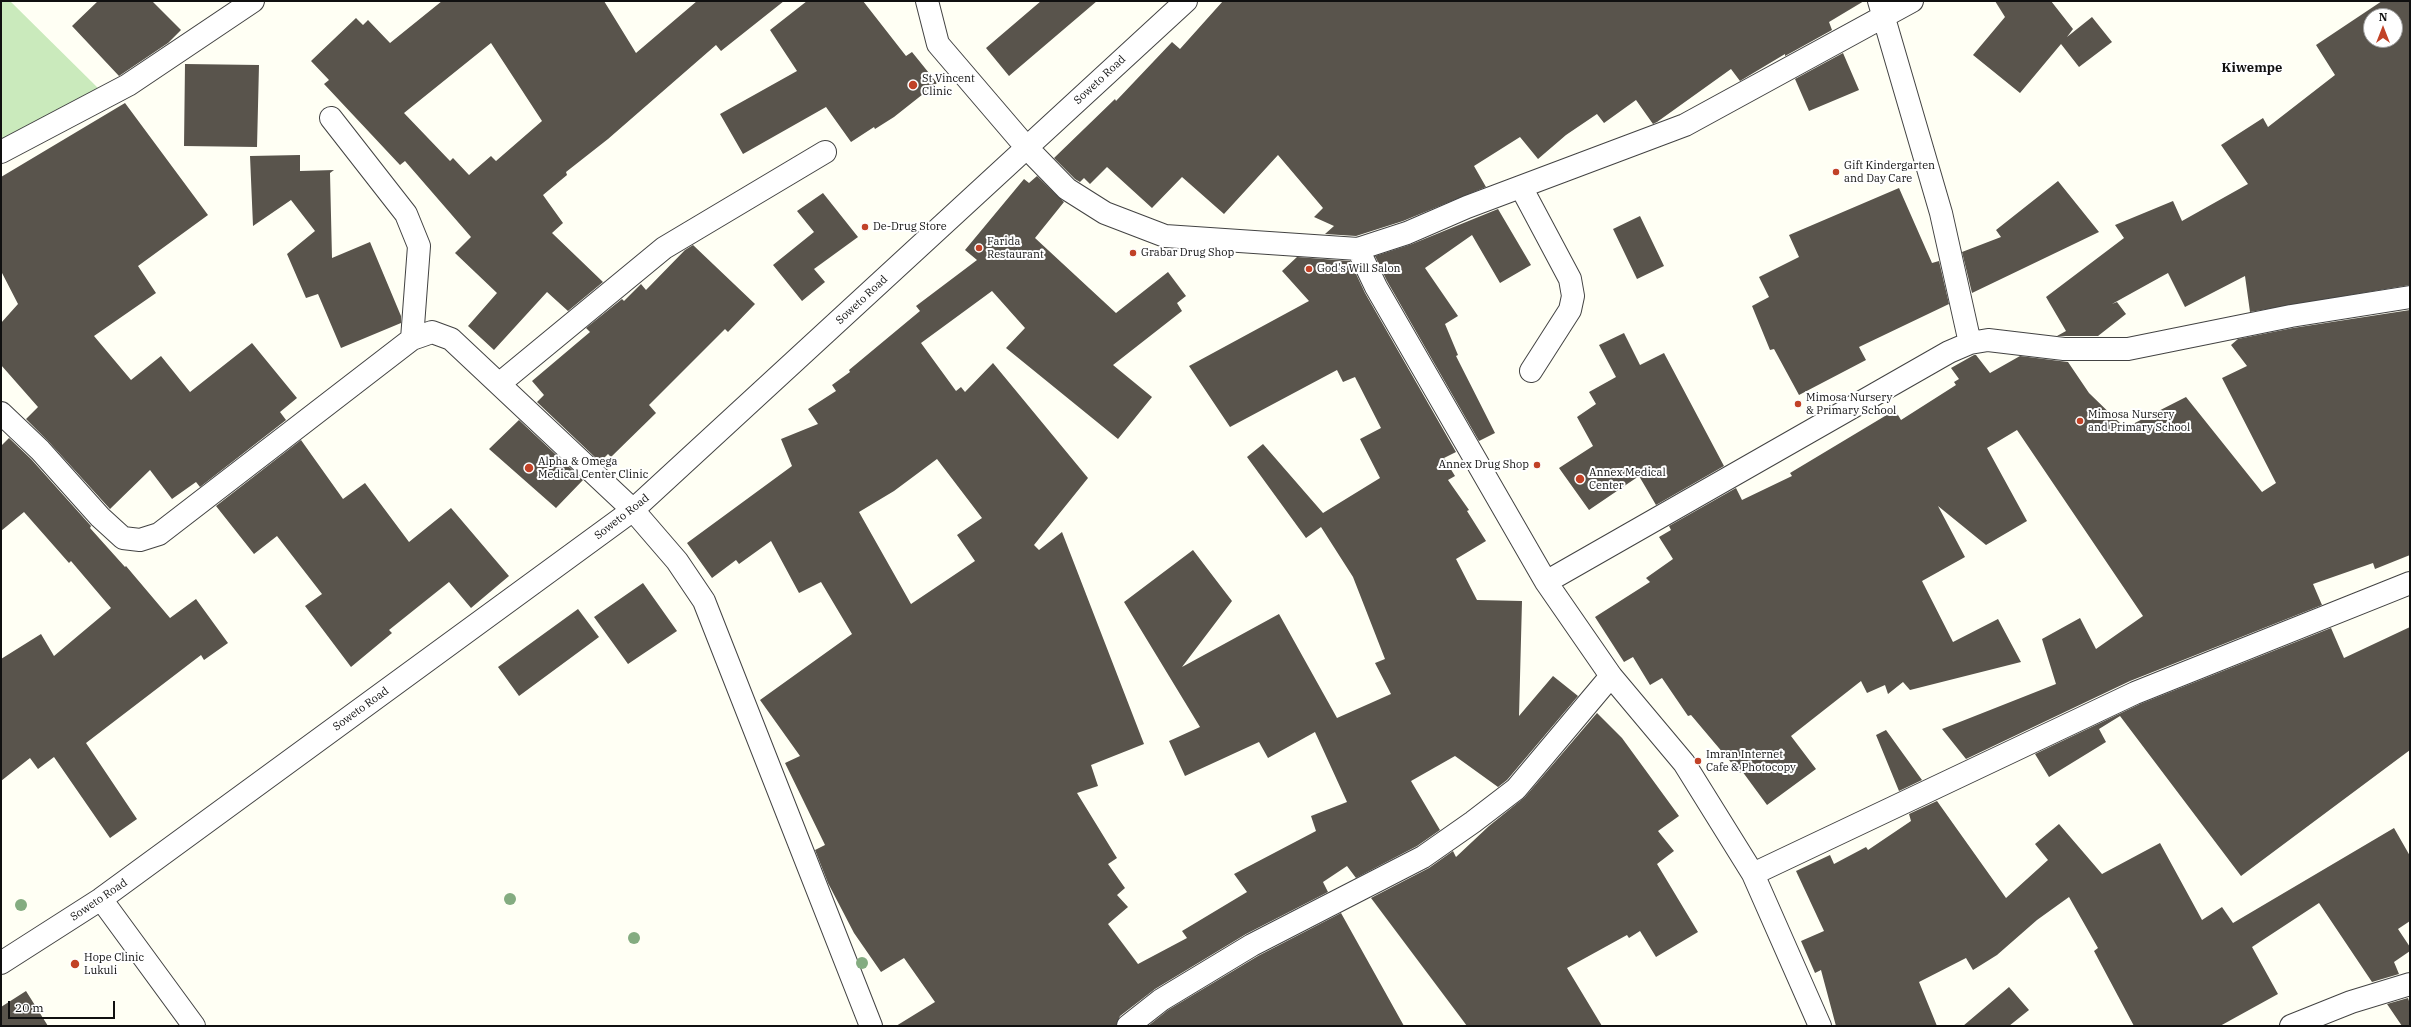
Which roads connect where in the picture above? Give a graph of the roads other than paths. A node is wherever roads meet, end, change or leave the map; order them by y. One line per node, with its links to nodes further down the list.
1 (253, 1): 8 (street)
2 (1186, 1): 7 (street, Soweto Road)
3 (1912, 1): 5 (street)
4 (925, 2): 7 (street)
5 (1881, 9): 10 (street); 14 (street)
6 (331, 118): 13 (street)
7 (1027, 148): 11 (street); 18 (street, Soweto Road)
8 (1, 152)
9 (825, 152): 16 (street)
10 (1521, 187): 11 (street); 15 (street)
11 (1358, 249): 19 (street)
12 (2410, 297): 14 (street)
13 (412, 339): 16 (street); 17 (street)
14 (1970, 343): 19 (street)
15 (1531, 370)
16 (499, 384): 18 (street)
17 (1, 413)
18 (633, 510): 23 (street, Soweto Road); 27 (street)
19 (1546, 582): 21 (street)
20 (2410, 583): 22 (street)
21 (1611, 676): 22 (street); 28 (street)
22 (1753, 874): 29 (street)
23 (101, 899): 24 (street, Soweto Road); 26 (street)
24 (1, 963)
25 (2410, 984): 30 (street)
26 (194, 1026)
27 (871, 1026)
28 (1128, 1026)
29 (1820, 1026)
30 (2291, 1026)

